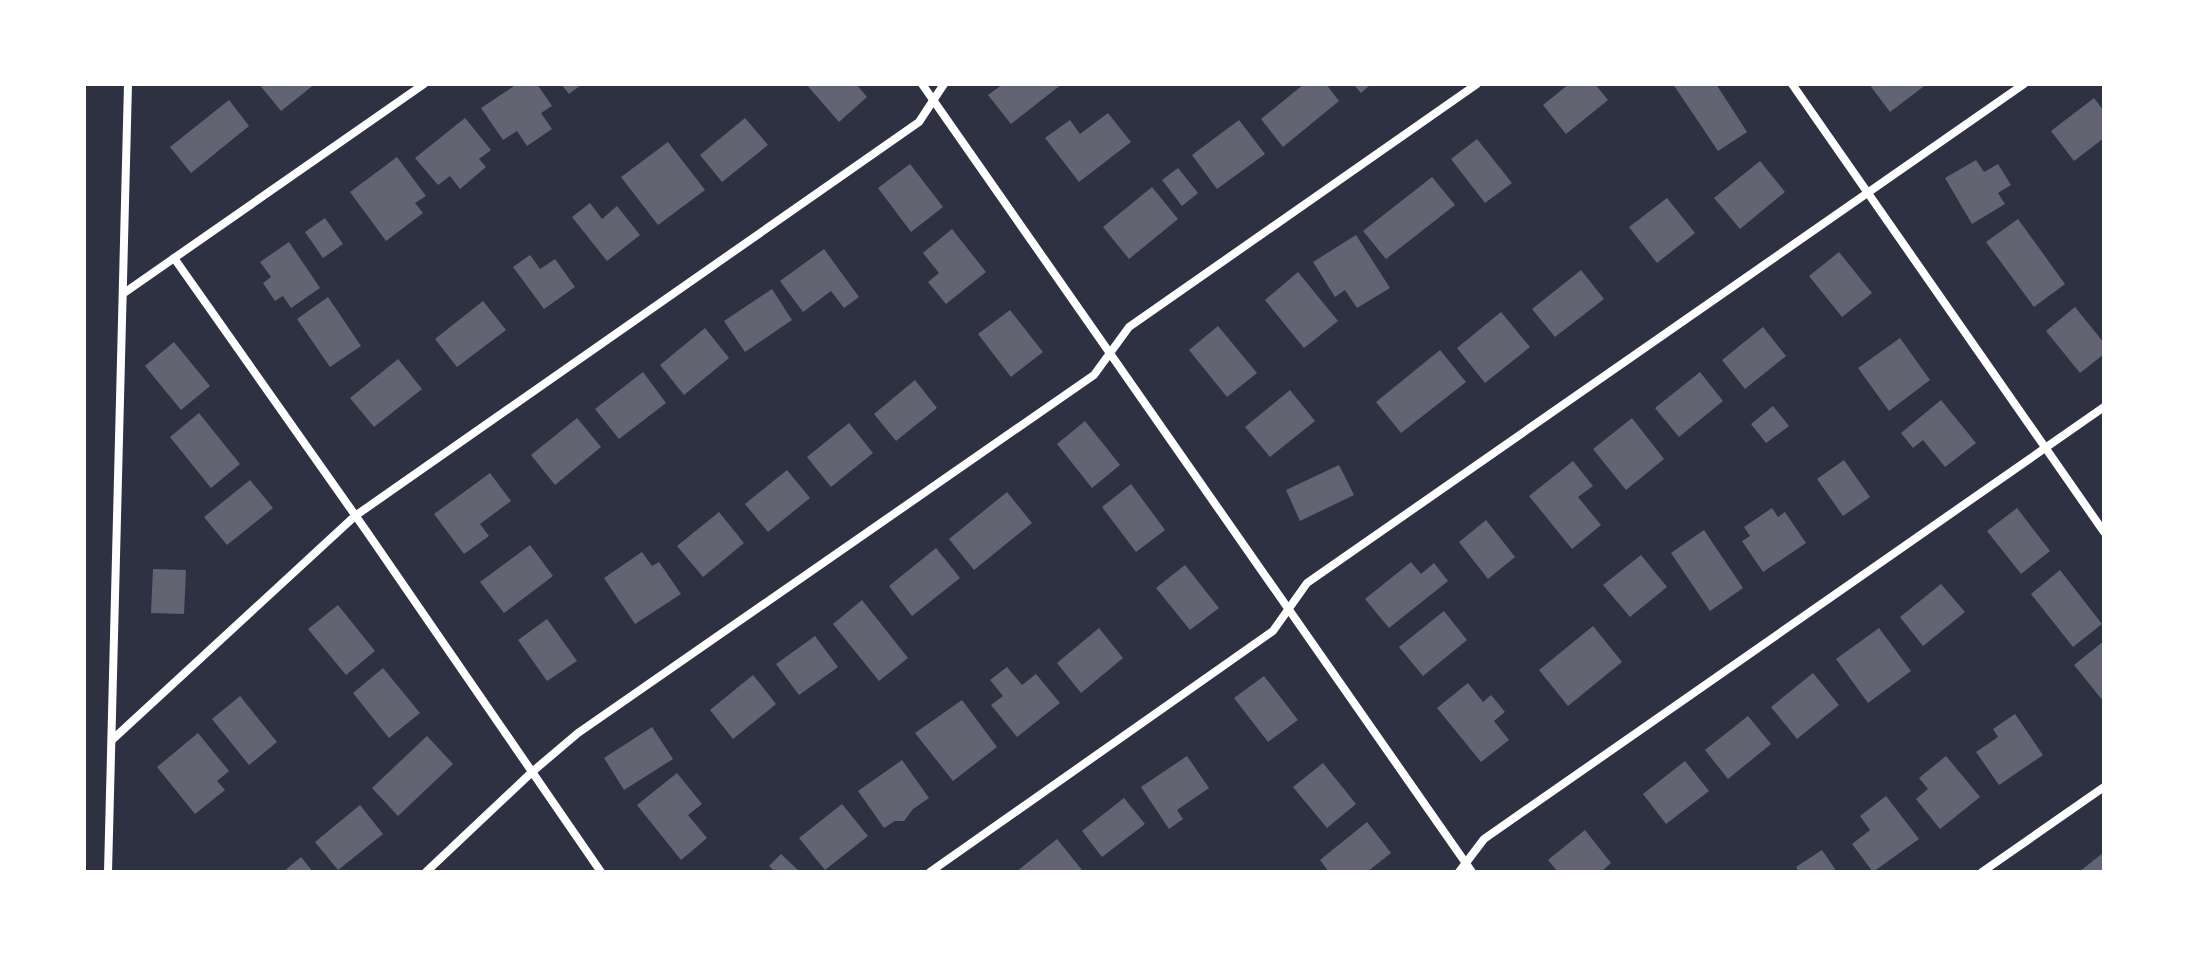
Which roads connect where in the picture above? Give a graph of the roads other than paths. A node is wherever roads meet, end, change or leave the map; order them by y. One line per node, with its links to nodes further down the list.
1 (128, 84): 11 (street)
2 (424, 84): 10 (street)
3 (922, 84): 8 (street)
4 (944, 84): 8 (street)
5 (1477, 84): 12 (street)
6 (1792, 84): 9 (street)
7 (2024, 84): 9 (street)
8 (934, 102): 12 (street); 15 (street)
9 (1868, 193): 14 (street); 17 (street)
10 (174, 258): 11 (street); 15 (street)
11 (124, 293): 18 (street)
12 (1111, 354): 17 (street); 19 (street)
13 (2104, 407): 14 (street)
14 (2046, 447): 16 (street); 21 (street)
15 (355, 516): 18 (street); 19 (street)
16 (2104, 532)
17 (1288, 608): 21 (street); 25 (street)
18 (112, 740): 22 (street)
19 (532, 772): 23 (street); 24 (street)
20 (2104, 787): 28 (street)
21 (1466, 864): 26 (street); 27 (street)
22 (108, 872)
23 (426, 872)
24 (601, 872)
25 (930, 872)
26 (1459, 872)
27 (1472, 872)
28 (1982, 872)

